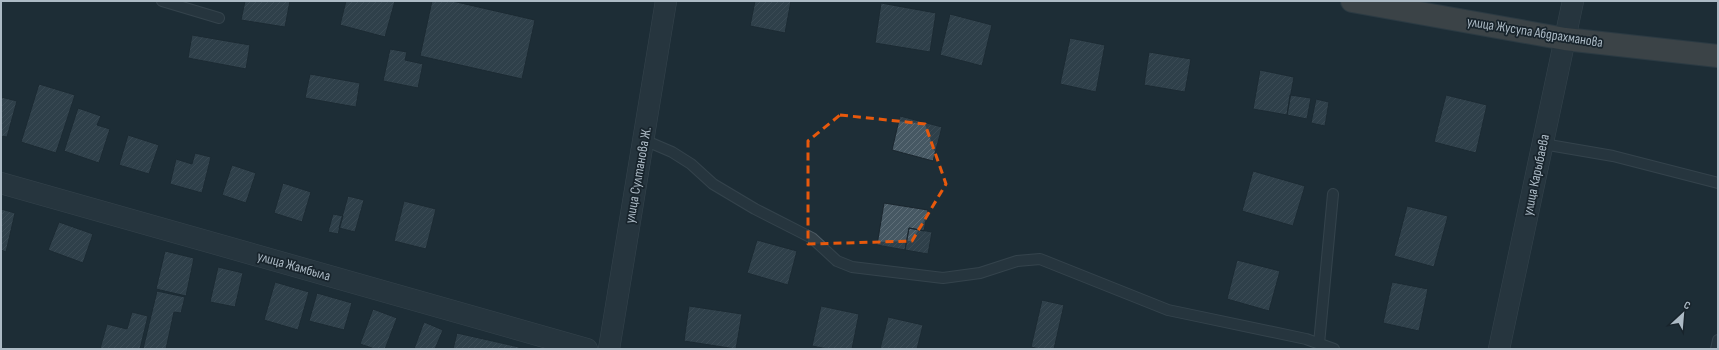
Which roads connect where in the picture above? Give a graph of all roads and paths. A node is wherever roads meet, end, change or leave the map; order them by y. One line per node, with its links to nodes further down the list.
1 (162, 1): 5 (lane)
2 (666, 1): 8 (street, улица Султанова Ж.)
3 (1352, 1): 6 (highway, улица Жусупа Абдрахманова)
4 (1573, 1): 6 (street, улица Карыбаева)
5 (219, 18)
6 (1565, 39): 7 (highway, улица Жусупа Абдрахманова); 9 (street, улица Карыбаева)
7 (1718, 56)
8 (644, 140): 14 (lane); 16 (street, улица Султанова Ж.)
9 (1543, 144): 11 (lane); 18 (street, улица Карыбаева)
10 (1, 183): 15 (street, улица Жамбыла)
11 (1718, 183)
12 (1333, 194): 14 (lane)
13 (1718, 340): 19 (lane)
14 (1319, 344): 17 (lane)
15 (587, 349)
16 (609, 349)
17 (1334, 349)
18 (1499, 349)
19 (1716, 349)

